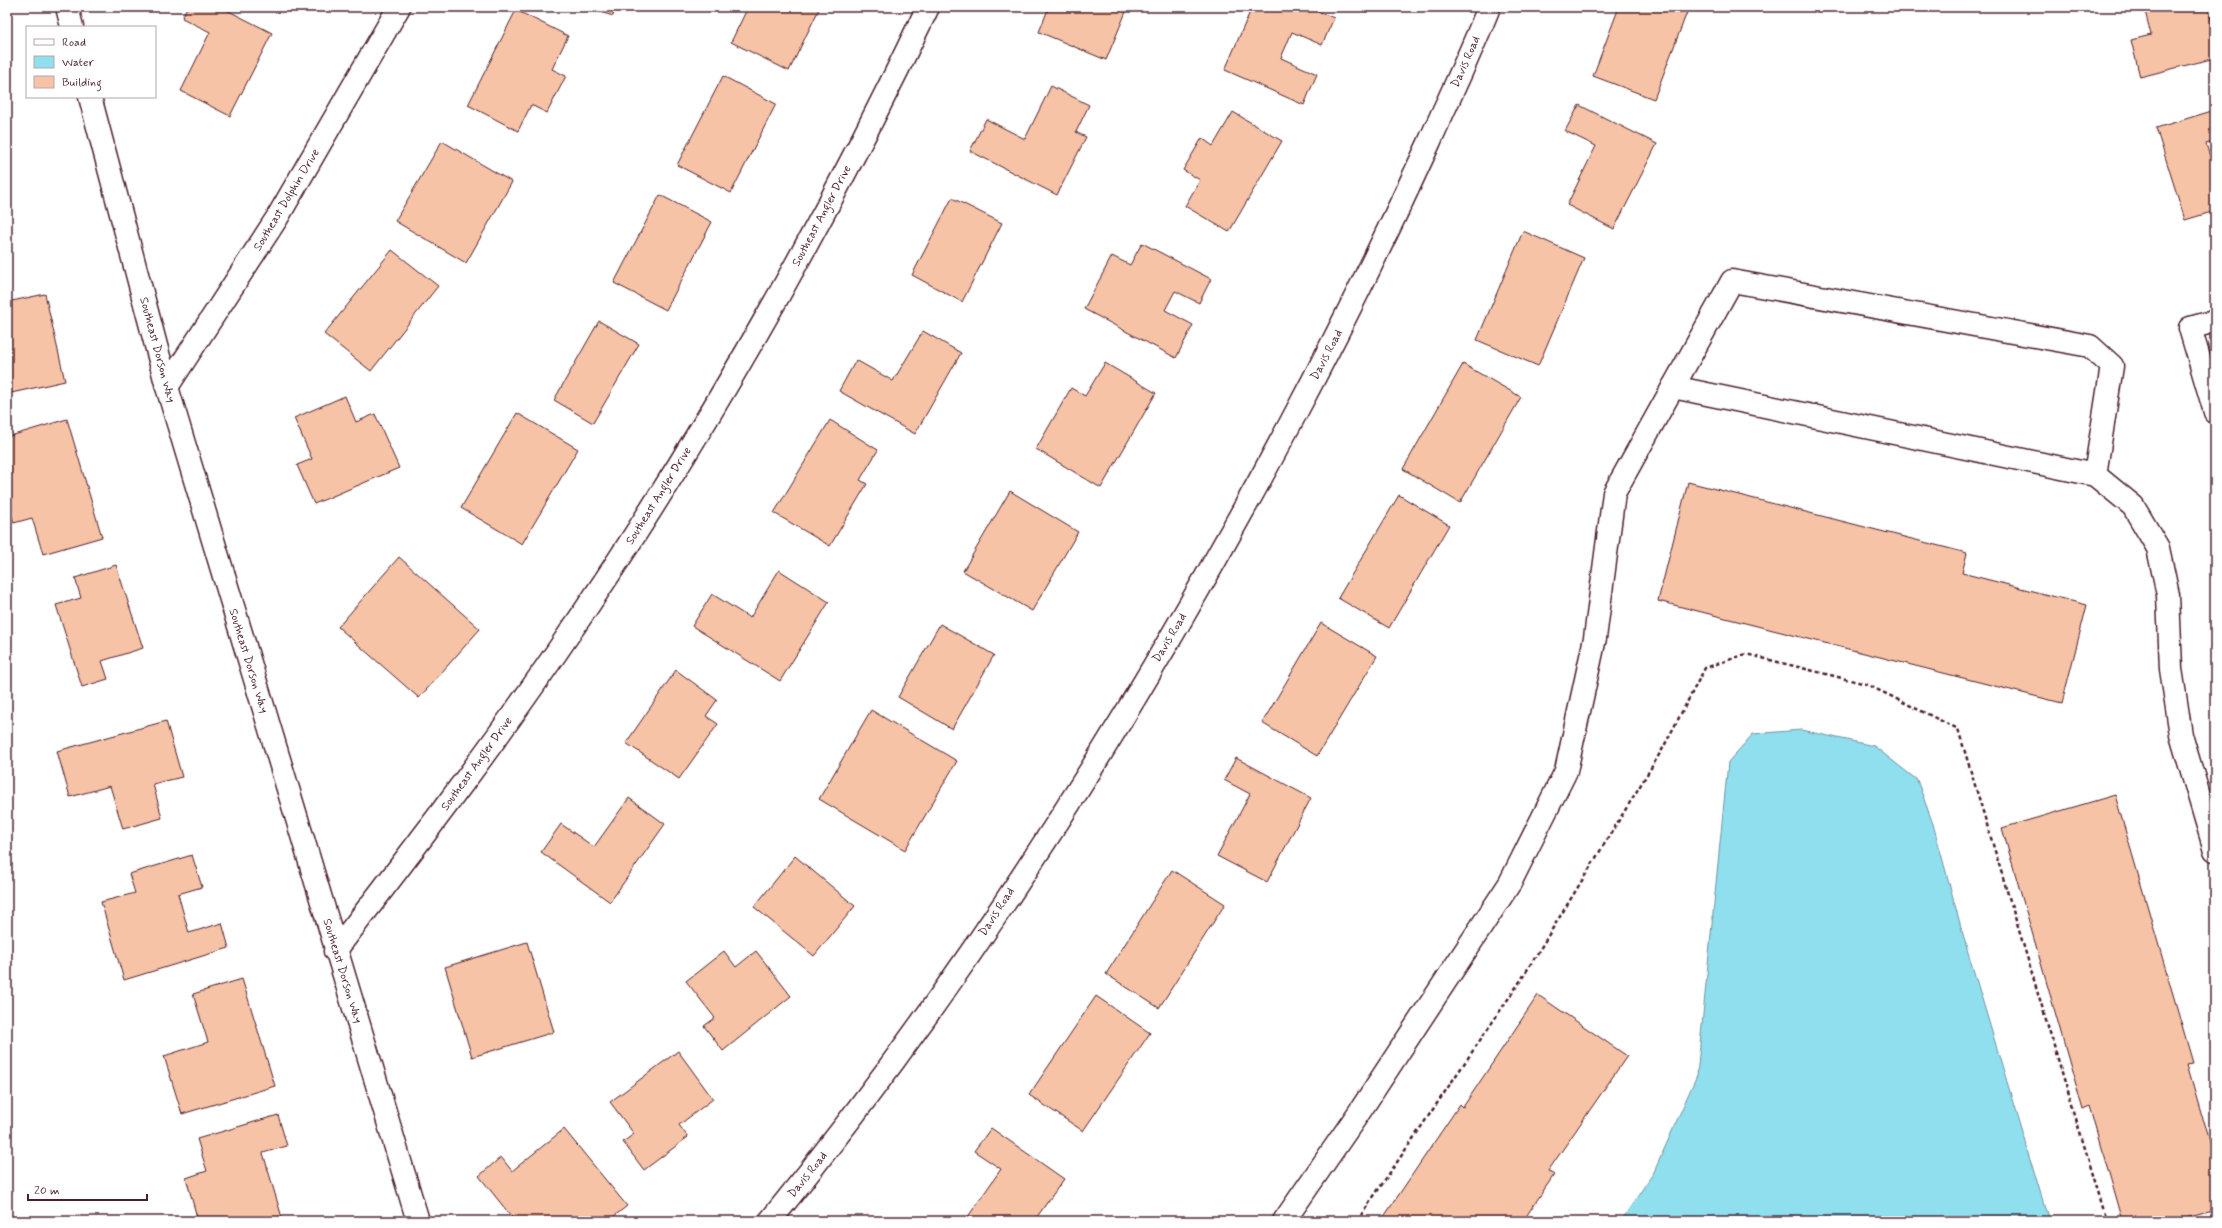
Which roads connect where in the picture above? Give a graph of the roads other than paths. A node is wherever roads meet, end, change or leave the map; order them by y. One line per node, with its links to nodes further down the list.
1 (67, 7): 5 (street)
2 (399, 7): 8 (street, Southeast Dolphin Drive)
3 (928, 7): 13 (street, Southeast Angler Drive)
4 (1489, 7): 15 (street, Davis Road)
5 (72, 26)
6 (90, 98): 8 (street, Southeast Dorson Way)
7 (2215, 321): 10 (street)
8 (167, 387): 13 (street, Southeast Dorson Way)
9 (1674, 387): 11 (street); 11 (street); 16 (street)
10 (2215, 412)
11 (2095, 475): 12 (street)
12 (2215, 850)
13 (335, 951): 14 (street, Southeast Dorson Way)
14 (418, 1221)
15 (770, 1221)
16 (1284, 1221)

